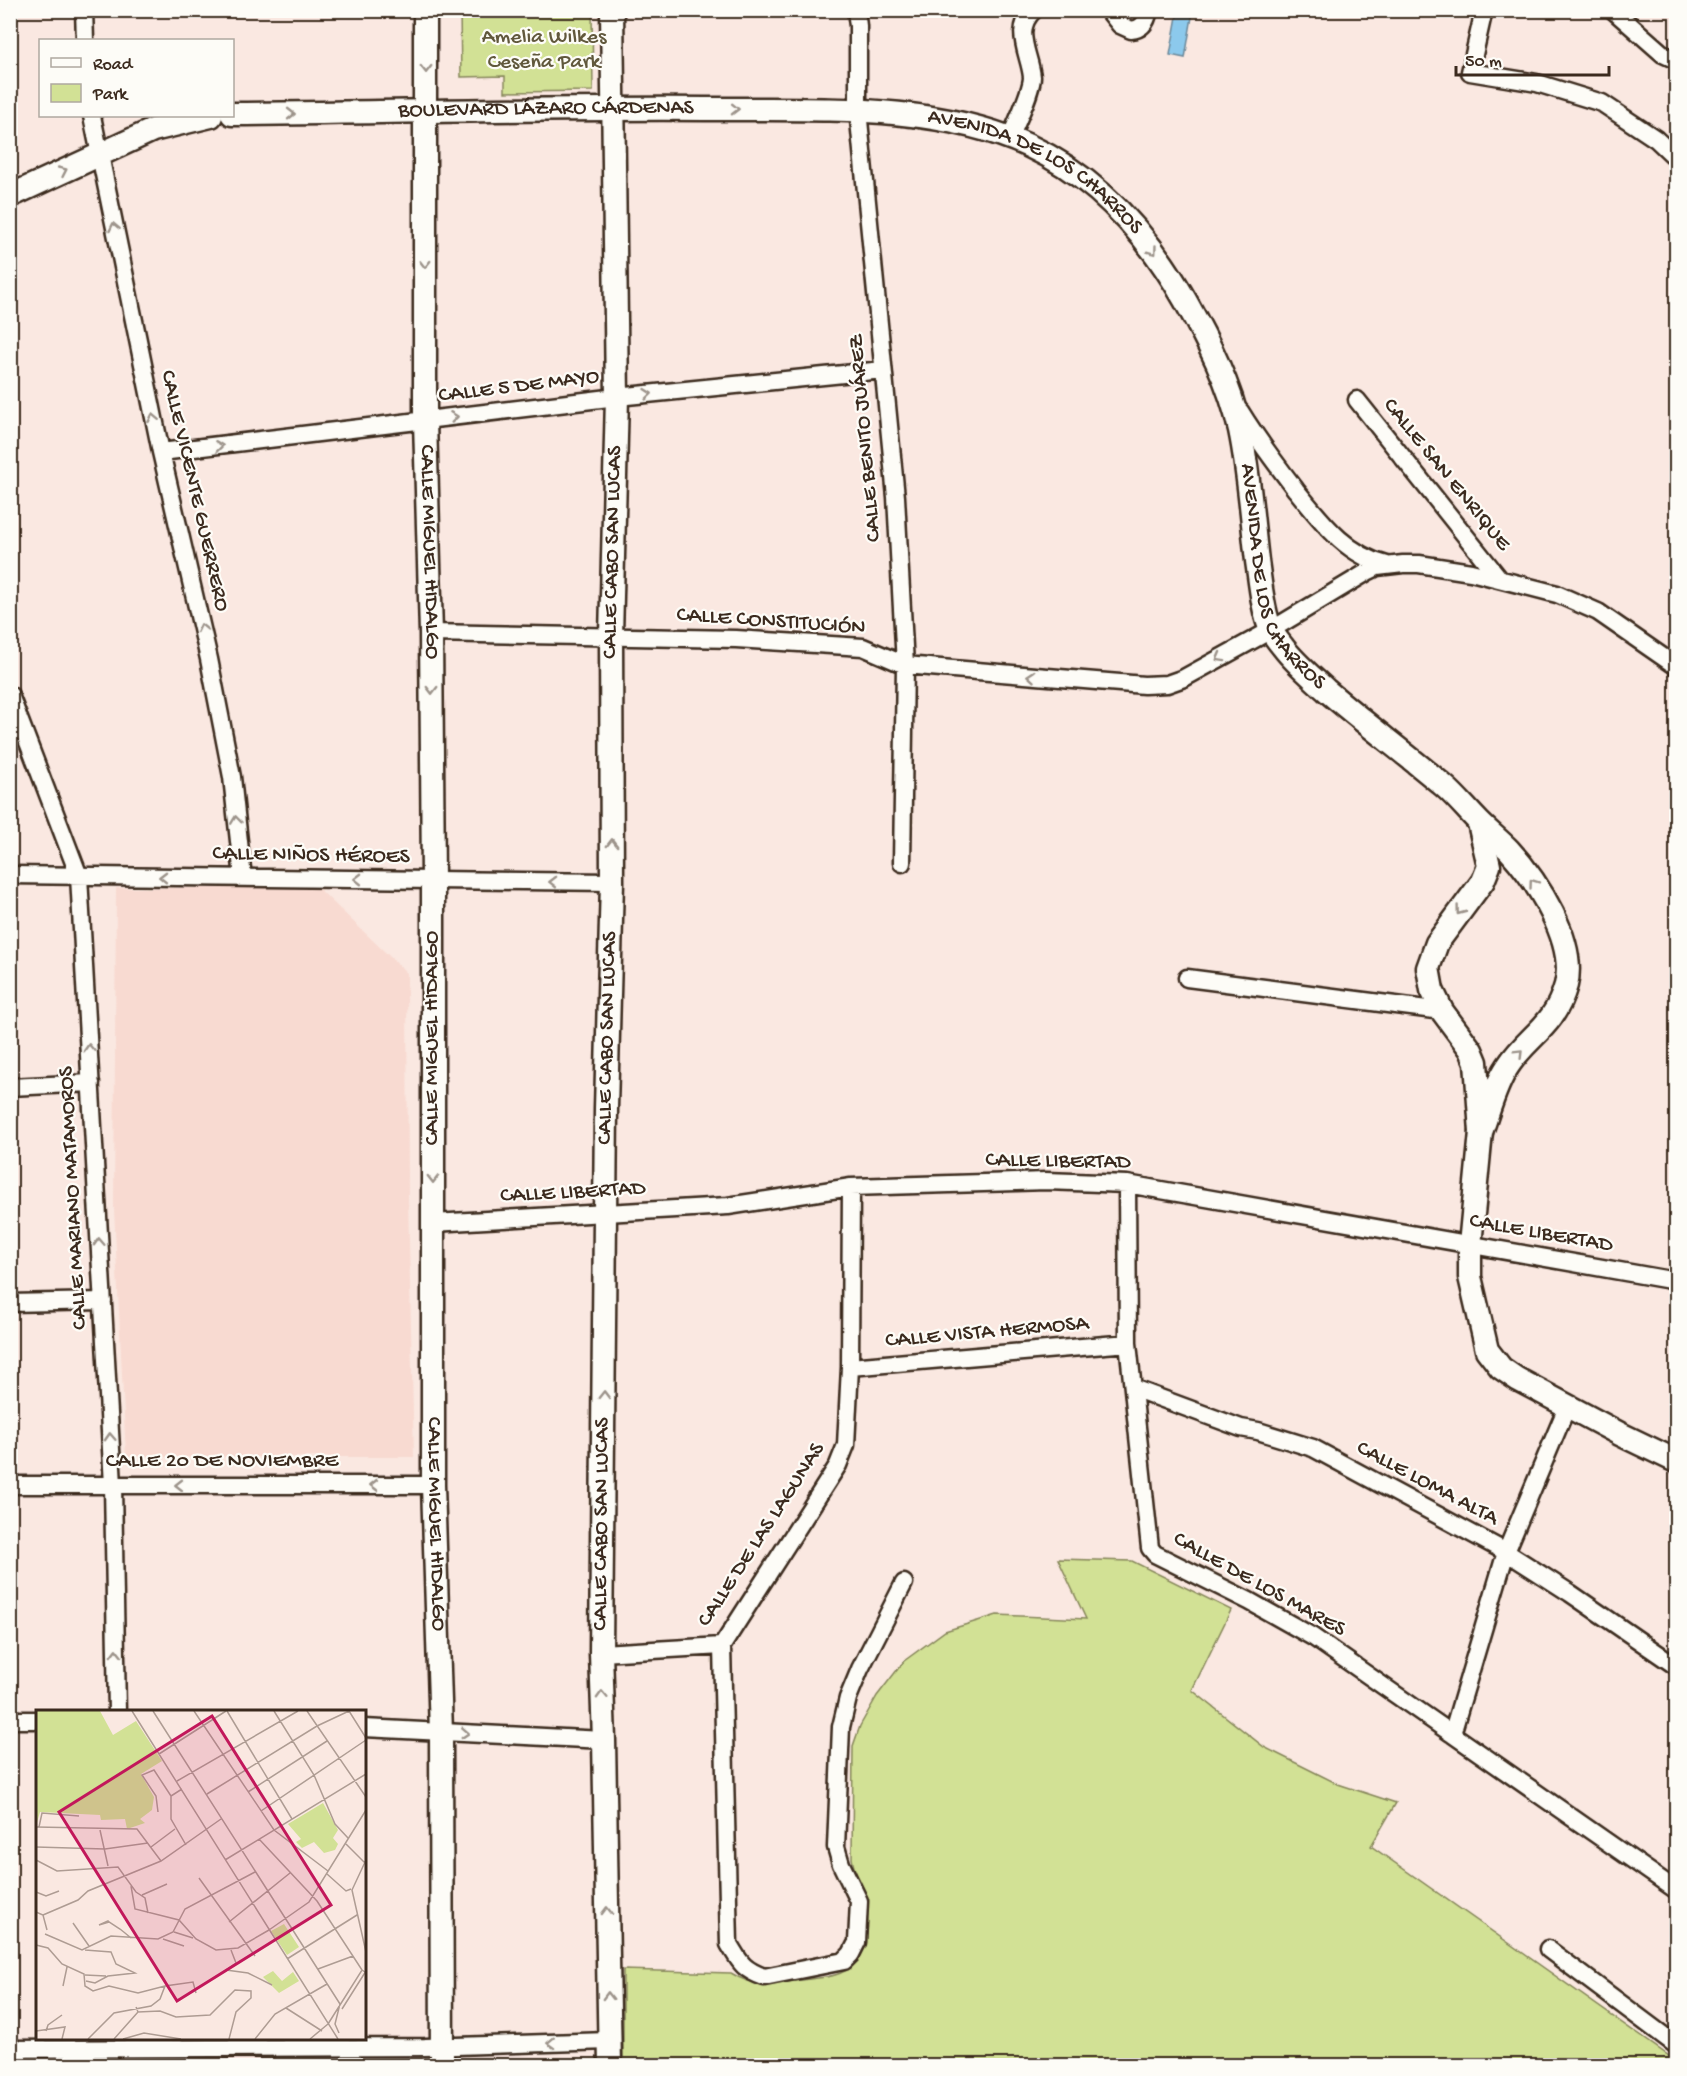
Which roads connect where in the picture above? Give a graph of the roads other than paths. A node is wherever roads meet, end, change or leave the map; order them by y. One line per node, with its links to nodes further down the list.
1 (84, 10): 10 (street)
2 (425, 10): 14 (main road, CALLE MIGUEL HIDALGO, one-way to 14)
3 (612, 10): 12 (main road, CALLE CABO SAN LUCAS)
4 (856, 10): 13 (street, CALLE BENITO JUÁREZ)
5 (1034, 10): 18 (street)
6 (1108, 10): 7 (street)
7 (1149, 10)
8 (1484, 10): 20 (street)
9 (1613, 10): 11 (street)
10 (85, 39)
11 (1677, 60)
12 (613, 108): 13 (main road, BOULEVARD LÁZARO CÁRDENAS, one-way to 13); 14 (main road, BOULEVARD LÁZARO CÁRDENAS); 23 (main road, CALLE CABO SAN LUCAS)
13 (858, 110): 18 (main road, AVENIDA DE LOS CHARROS); 22 (street, CALLE BENITO JUÁREZ)
14 (426, 113): 15 (main road, BOULEVARD LÁZARO CÁRDENAS, one-way to 14); 26 (main road, CALLE MIGUEL HIDALGO, one-way to 26)
15 (234, 114)
16 (92, 117): 19 (street, CALLE VICENTE GUERRERO)
17 (207, 117): 19 (main road)
18 (1010, 138): 24 (main road, AVENIDA DE LOS CHARROS, one-way to 24)
19 (100, 154): 21 (main road, one-way to 19); 27 (street, CALLE VICENTE GUERRERO, one-way to 19)
20 (1677, 158)
21 (10, 196)
22 (883, 370): 23 (street, CALLE 5 DE MAYO, one-way to 22); 33 (street, CALLE BENITO JUÁREZ)
23 (617, 397): 26 (street, CALLE 5 DE MAYO, one-way to 23); 32 (main road, CALLE CABO SAN LUCAS)
24 (1232, 398): 28 (street); 30 (main road, AVENIDA DE LOS CHARROS)
25 (1357, 400): 29 (street, CALLE SAN ENRIQUE)
26 (425, 421): 27 (street, CALLE 5 DE MAYO, one-way to 26); 31 (main road, CALLE MIGUEL HIDALGO)
27 (161, 452): 40 (street, CALLE VICENTE GUERRERO, one-way to 27)
28 (1387, 565): 29 (street); 30 (street, CALLE CONSTITUCIÓN)
29 (1499, 578): 34 (street)
30 (1271, 630): 33 (street, CALLE CONSTITUCIÓN, one-way to 33); 36 (main road, AVENIDA DE LOS CHARROS)
31 (431, 633): 32 (street, CALLE CONSTITUCIÓN); 41 (main road, CALLE MIGUEL HIDALGO, one-way to 41)
32 (611, 636): 33 (street, CALLE CONSTITUCIÓN); 42 (main road, CALLE CABO SAN LUCAS, one-way to 32)
33 (905, 665): 37 (street, CALLE BENITO JUÁREZ)
34 (1677, 666)
35 (10, 695): 39 (street, CALLE MARIANO MATAMOROS)
36 (1478, 822): 44 (main road, one-way to 44); 47 (main road, AVENIDA DE LOS CHARROS, one-way to 36)
37 (902, 863)
38 (10, 875): 39 (street, CALLE NIÑOS HÉROES)
39 (79, 876): 40 (street, CALLE NIÑOS HÉROES, one-way to 39); 45 (street, CALLE MARIANO MATAMOROS, one-way to 39)
40 (243, 878): 41 (street, CALLE NIÑOS HÉROES, one-way to 40)
41 (433, 880): 42 (street, CALLE NIÑOS HÉROES, one-way to 41); 51 (main road, CALLE MIGUEL HIDALGO, one-way to 51)
42 (612, 882): 50 (main road, CALLE CABO SAN LUCAS)
43 (1187, 978): 44 (street)
44 (1442, 1011): 47 (main road, AVENIDA DE LOS CHARROS)
45 (91, 1083): 46 (street); 54 (street, CALLE MARIANO MATAMOROS, one-way to 45)
46 (10, 1087)
47 (1481, 1132): 52 (main road, AVENIDA DE LOS CHARROS)
48 (1126, 1184): 49 (street, CALLE LIBERTAD); 52 (street, CALLE LIBERTAD); 56 (street, CALLE DE LOS MARES)
49 (851, 1187): 50 (street, CALLE LIBERTAD); 57 (street, CALLE DE LAS LAGUNAS)
50 (606, 1214): 51 (street, CALLE LIBERTAD); 67 (main road, CALLE CABO SAN LUCAS, one-way to 50)
51 (433, 1223): 63 (main road, CALLE MIGUEL HIDALGO)
52 (1470, 1245): 53 (street, CALLE LIBERTAD); 59 (main road, AVENIDA DE LOS CHARROS)
53 (1677, 1281)
54 (103, 1301): 55 (street); 62 (street, CALLE MARIANO MATAMOROS, one-way to 54)
55 (10, 1303)
56 (1128, 1343): 57 (street, CALLE VISTA HERMOSA); 58 (street, CALLE DE LOS MARES)
57 (850, 1367): 66 (street, CALLE DE LAS LAGUNAS)
58 (1133, 1388): 64 (street, CALLE LOMA ALTA); 74 (street, CALLE DE LOS MARES)
59 (1567, 1407): 60 (main road, AVENIDA DE LOS CHARROS); 64 (street)
60 (1677, 1461)
61 (10, 1485): 62 (street, CALLE 20 DE NOVIEMBRE)
62 (113, 1485): 63 (street, CALLE 20 DE NOVIEMBRE, one-way to 62); 69 (street, CALLE MARIANO MATAMOROS, one-way to 62)
63 (433, 1485): 73 (main road, CALLE MIGUEL HIDALGO)
64 (1506, 1552): 68 (street, CALLE LOMA ALTA); 74 (street)
65 (904, 1583): 66 (street)
66 (722, 1646): 67 (street, CALLE DE LAS LAGUNAS)
67 (601, 1653): 75 (main road, CALLE CABO SAN LUCAS, one-way to 67)
68 (1677, 1666)
69 (117, 1710)
70 (10, 1720): 71 (street)
71 (36, 1720)
72 (366, 1728): 73 (street)
73 (441, 1732): 75 (street, one-way to 75); 82 (main road, CALLE MIGUEL HIDALGO)
74 (1452, 1734): 76 (street, CALLE DE LOS MARES)
75 (604, 1740): 78 (main road, CALLE CABO SAN LUCAS, one-way to 75)
76 (1677, 1890)
77 (1548, 1949): 80 (street)
78 (609, 2042): 82 (street, one-way to 82); 84 (main road, CALLE CABO SAN LUCAS)
79 (119, 2043): 81 (street); 82 (street); 83 (street)
80 (1677, 2045)
81 (10, 2049)
82 (442, 2056)
83 (120, 2066)
84 (609, 2066)

